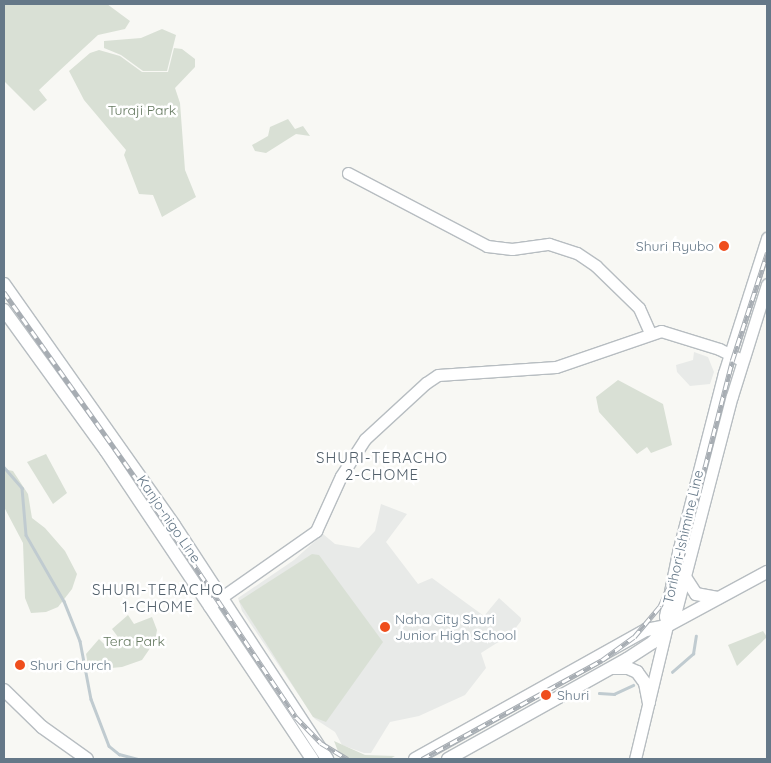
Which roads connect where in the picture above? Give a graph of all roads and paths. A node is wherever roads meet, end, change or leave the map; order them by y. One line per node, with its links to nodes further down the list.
1 (348, 173): 6 (street)
2 (767, 238): 7 (street, Torihori-Ishimine Line)
3 (4, 284): 11 (main road, Kanjo-nigo Line)
4 (767, 284): 8 (street, Torihori-Ishimine Line)
5 (4, 310): 13 (main road, Kanjo-nigo Line)
6 (650, 333): 7 (street); 11 (street)
7 (730, 354): 8 (street); 14 (street, Torihori-Ishimine Line)
8 (742, 360): 10 (street, Torihori-Ishimine Line)
9 (767, 572): 12 (main road)
10 (685, 577): 12 (main road); 14 (street, Torihori-Ishimine Line)
11 (222, 597): 13 (street); 20 (main road, Kanjo-nigo Line)
12 (718, 598): 14 (main road)
13 (209, 606): 19 (main road, Kanjo-nigo Line)
14 (667, 626): 15 (main road); 17 (street); 21 (main road)
15 (608, 670): 17 (main road); 22 (main road)
16 (4, 690): 18 (main road)
17 (649, 703): 23 (street)
18 (87, 759)
19 (312, 759)
20 (327, 759)
21 (415, 759)
22 (448, 759)
23 (635, 759)

